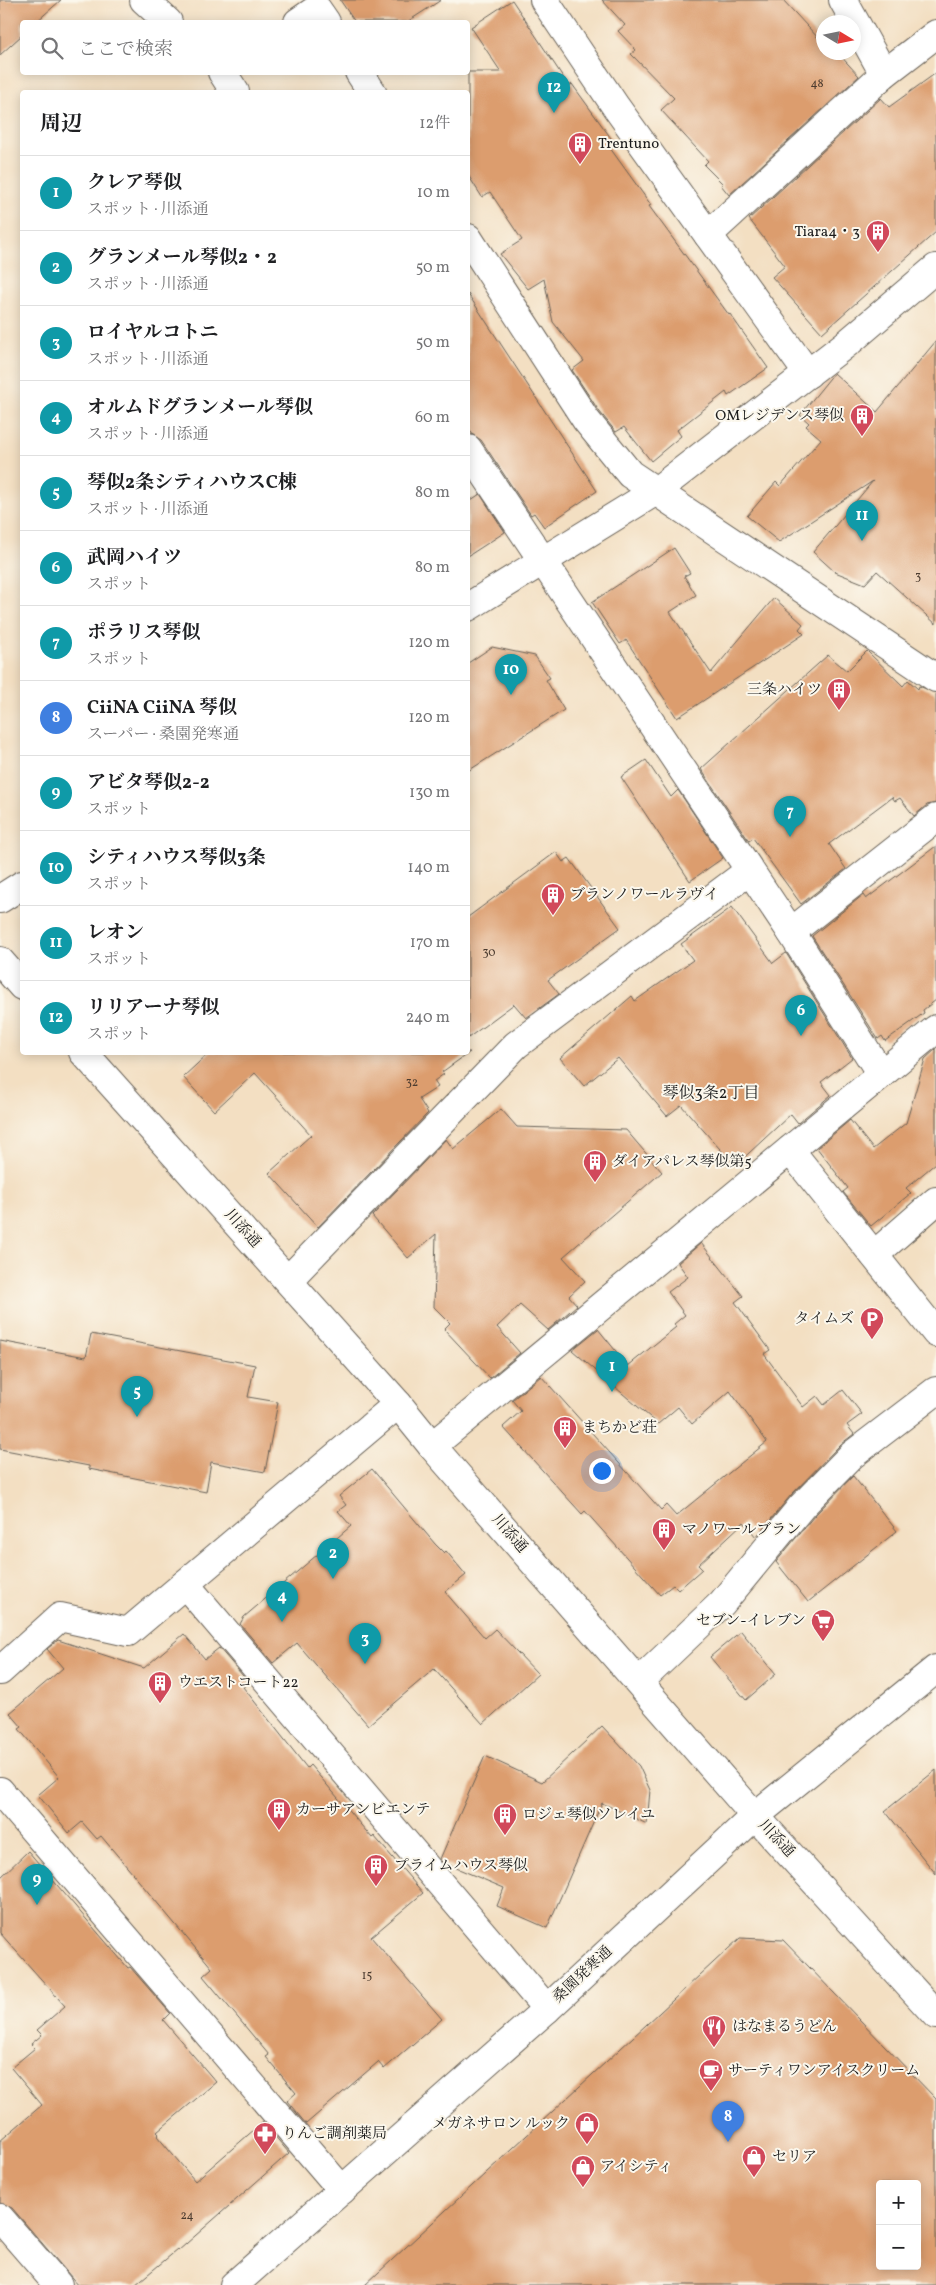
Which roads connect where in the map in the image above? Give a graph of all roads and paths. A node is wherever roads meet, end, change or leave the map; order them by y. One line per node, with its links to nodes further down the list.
1 (144, 0): 4 (street)
2 (544, 0): 11 (street)
3 (842, 0): 8 (street)
4 (166, 20)
5 (301, 20): 6 (street)
6 (325, 20)
7 (936, 34): 8 (street)
8 (884, 74): 11 (street)
9 (361, 75): 10 (street)
10 (371, 90)
11 (708, 235): 14 (street)
12 (470, 241): 16 (street)
13 (936, 268): 14 (street)
14 (808, 374): 16 (street)
15 (470, 452): 17 (street)
16 (656, 491): 17 (street); 19 (street)
17 (541, 562): 18 (street); 21 (street)
18 (470, 606)
19 (936, 678)
20 (936, 818): 24 (street)
21 (749, 871): 24 (street); 33 (street)
22 (20, 886): 23 (street)
23 (0, 899)
24 (791, 932): 29 (street)
25 (0, 961): 26 (street)
26 (20, 984)
27 (936, 1029): 29 (street)
28 (86, 1055): 33 (street, 川添通)
29 (881, 1074): 30 (street)
30 (790, 1150): 32 (street); 37 (street)
31 (936, 1201): 32 (street)
32 (874, 1255): 34 (street)
33 (288, 1280): 36 (street, 川添通)
34 (936, 1333)
35 (936, 1391): 41 (street)
36 (398, 1404): 37 (street, 川添通); 38 (street)
37 (432, 1446): 41 (street, 川添通)
38 (185, 1584): 40 (street); 44 (street)
39 (936, 1669): 43 (street, 桑園発寒通)
40 (0, 1671)
41 (639, 1682): 43 (street, 川添通)
42 (0, 1792): 46 (street)
43 (755, 1816): 44 (street, 桑園発寒通); 45 (street, 川添通)
44 (547, 2009): 46 (street, 桑園発寒通)
45 (936, 2015)
46 (342, 2190): 49 (street, 桑園発寒通)
47 (0, 2218): 48 (street)
48 (58, 2285)
49 (234, 2285)

